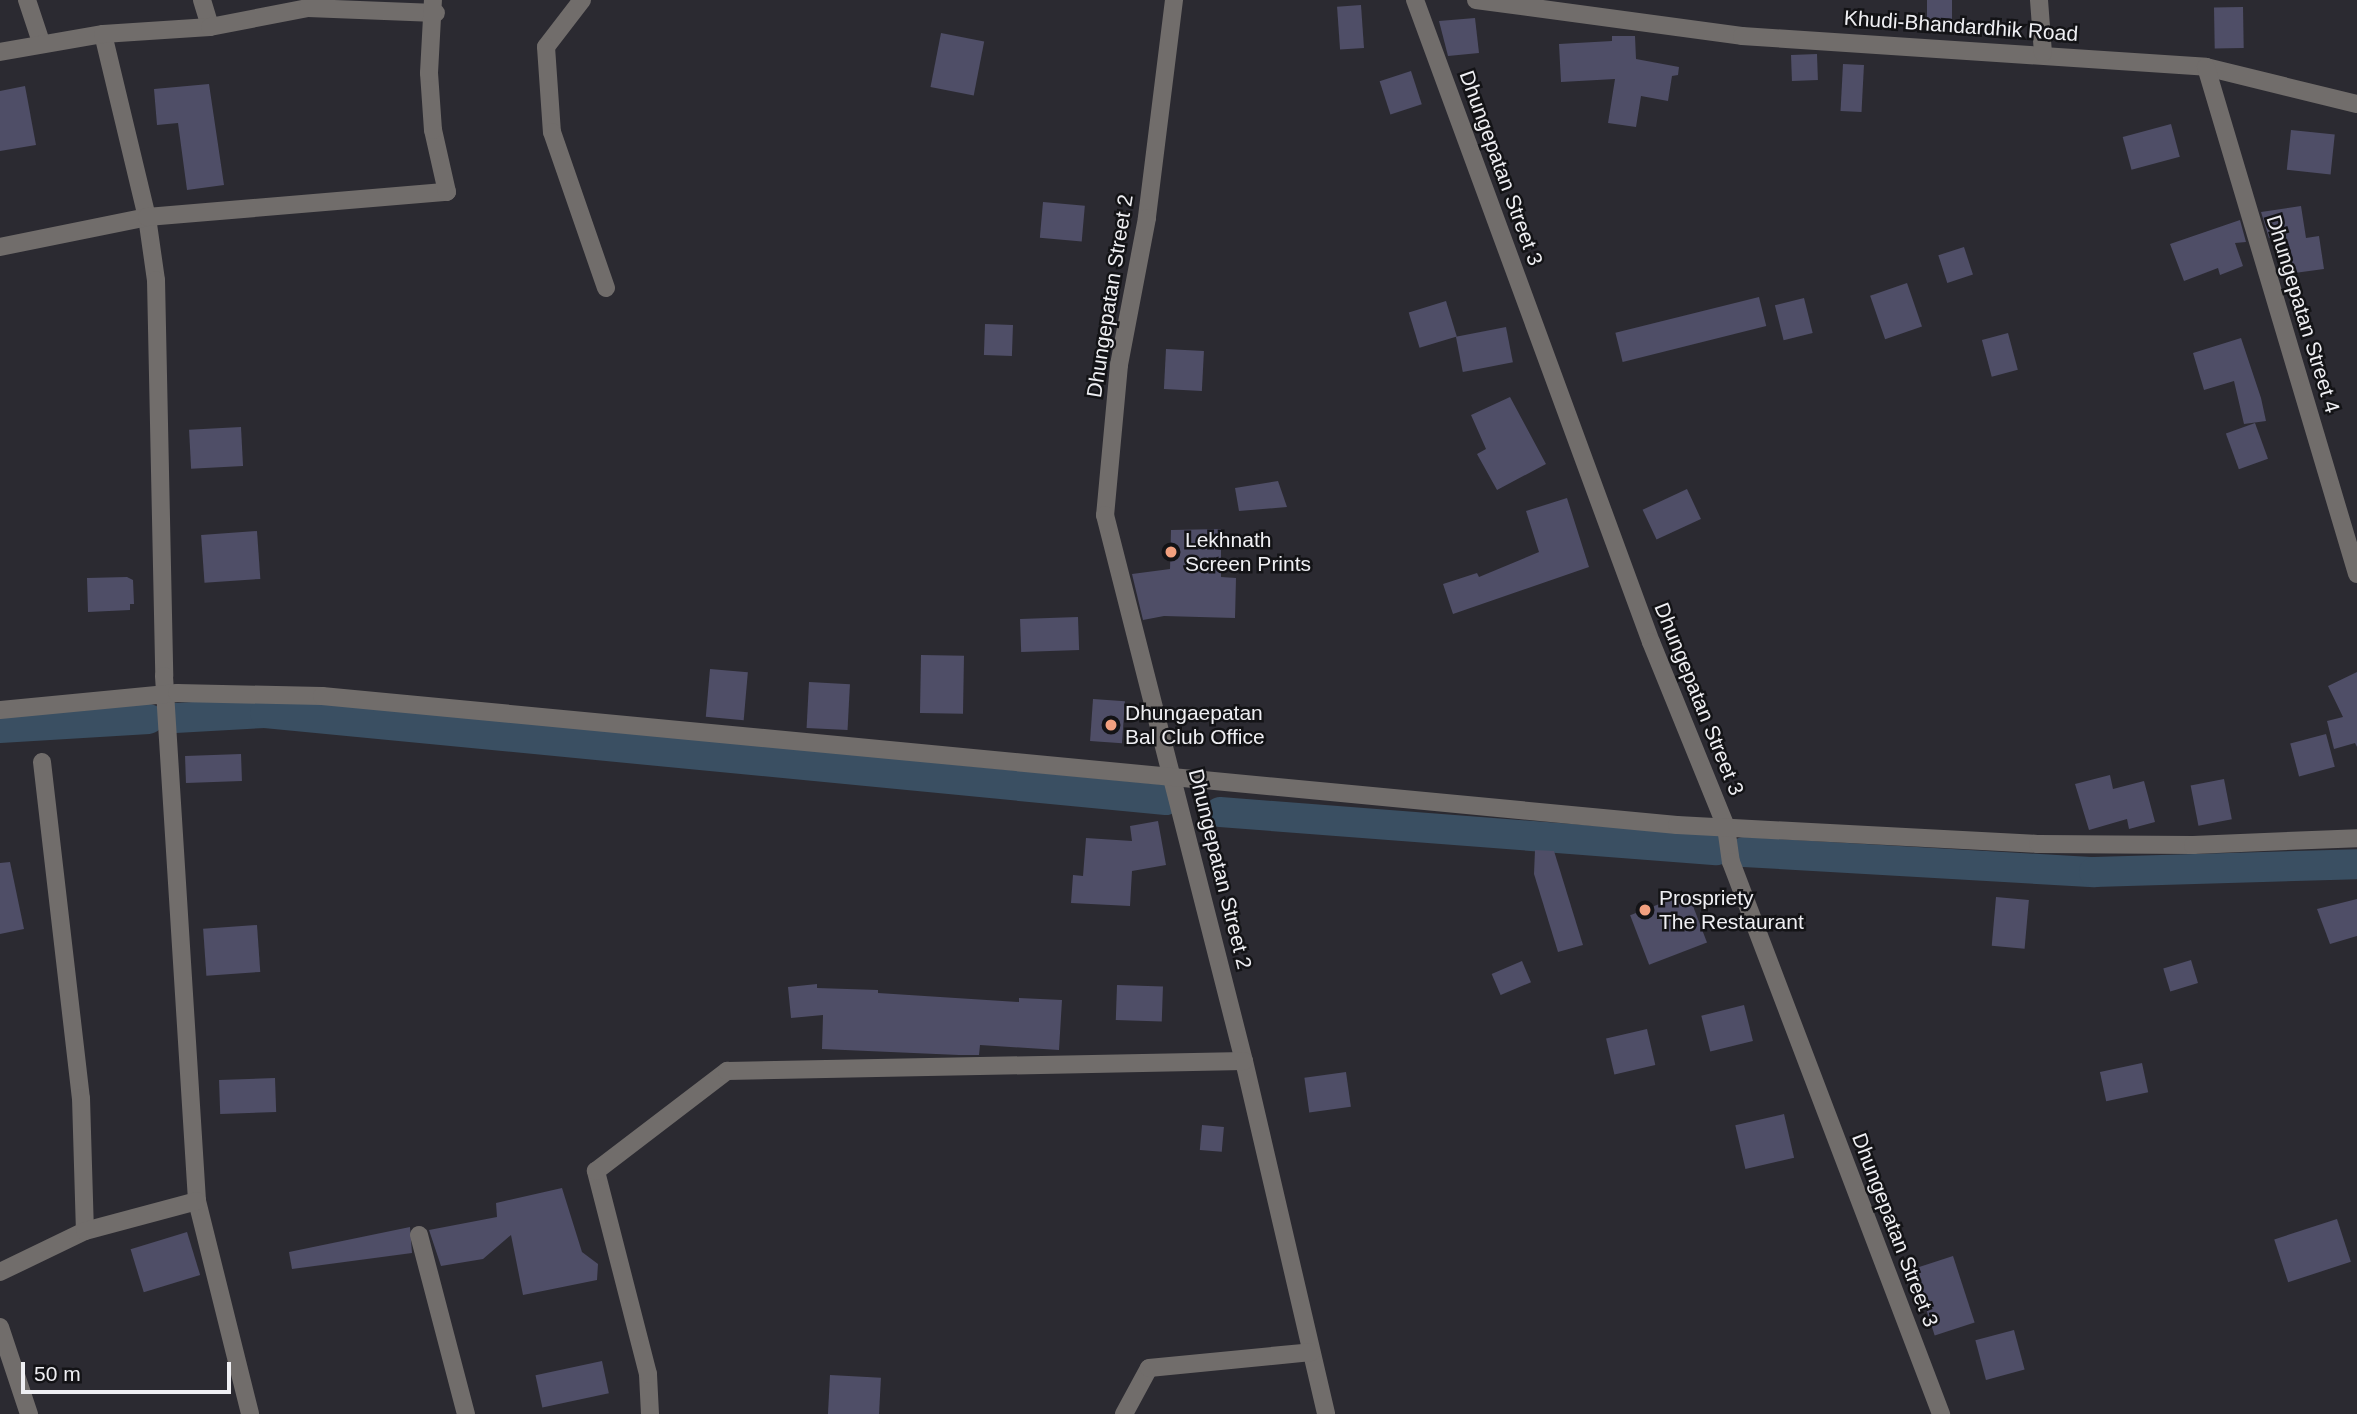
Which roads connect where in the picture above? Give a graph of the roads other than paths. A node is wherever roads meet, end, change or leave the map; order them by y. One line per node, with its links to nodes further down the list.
1 (27, 0): 11 (street)
2 (202, 0): 9 (street)
3 (582, 0): 18 (street)
4 (1174, 0): 23 (street, Dhungepatan Street 2)
5 (1415, 0): 24 (street, Dhungepatan Street 3)
6 (1476, 0): 13 (street, Khudi-Bhandardhik Road)
7 (2039, 0): 13 (street)
8 (435, 7): 9 (street); 16 (street)
9 (210, 27): 10 (street)
10 (103, 34): 11 (street); 16 (street)
11 (41, 42): 12 (street)
12 (0, 52)
13 (2043, 53): 14 (street, Khudi-Bhandardhik Road)
14 (2206, 67): 15 (street, Khudi-Bhandardhik Road); 19 (street, Dhungepatan Street 4)
15 (2357, 104)
16 (148, 216): 17 (street); 20 (street)
17 (0, 247)
18 (606, 288)
19 (2357, 574)
20 (165, 694): 21 (street); 23 (street); 27 (street)
21 (0, 710)
22 (42, 762): 28 (street)
23 (1174, 777): 24 (street); 26 (street, Dhungepatan Street 2)
24 (1726, 827): 25 (street); 39 (street, Dhungepatan Street 3)
25 (2357, 838)
26 (1244, 1061): 32 (street, Dhungepatan Street 2); 36 (street)
27 (197, 1200): 28 (street); 34 (street)
28 (85, 1231): 30 (street)
29 (419, 1235): 35 (street)
30 (0, 1272)
31 (0, 1327): 33 (street)
32 (1311, 1352): 37 (street); 38 (street, Dhungepatan Street 2)
33 (29, 1414)
34 (250, 1414)
35 (466, 1414)
36 (650, 1414)
37 (1124, 1414)
38 (1326, 1414)
39 (1941, 1414)

